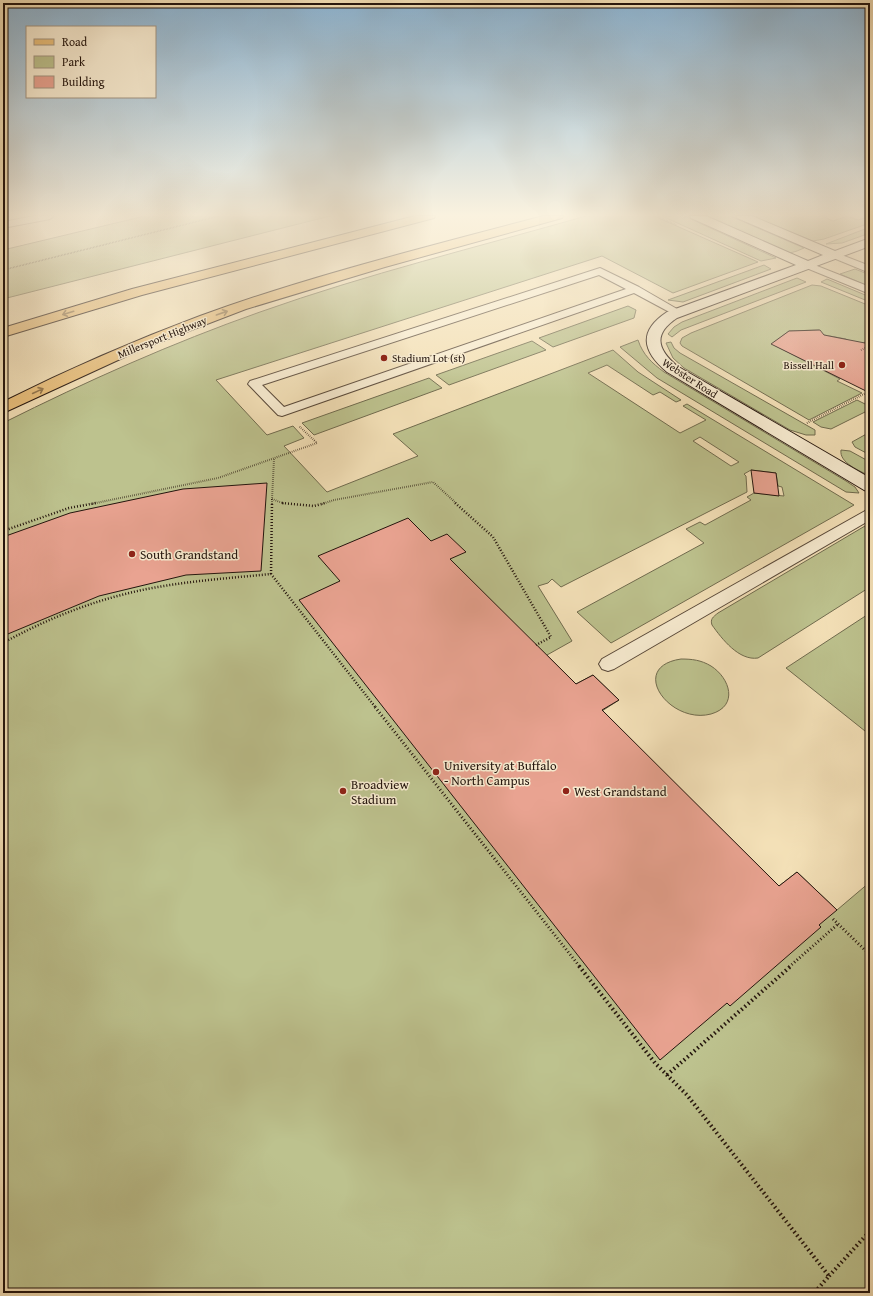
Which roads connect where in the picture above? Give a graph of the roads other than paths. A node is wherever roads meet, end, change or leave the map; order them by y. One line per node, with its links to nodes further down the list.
1 (197, 276): 10 (main road, one-way to 10)
2 (338, 276): 11 (main road, Millersport Highway, one-way to 2)
3 (583, 276): 7 (lane)
4 (611, 276): 7 (lane)
5 (776, 276): 9 (street, Webster Road)
6 (834, 276): 8 (lane)
7 (635, 289): 9 (lane)
8 (870, 292)
9 (679, 312): 12 (street, Webster Road)
10 (3, 333)
11 (3, 408)
12 (870, 486)
13 (870, 514): 14 (lane)
14 (608, 664)

